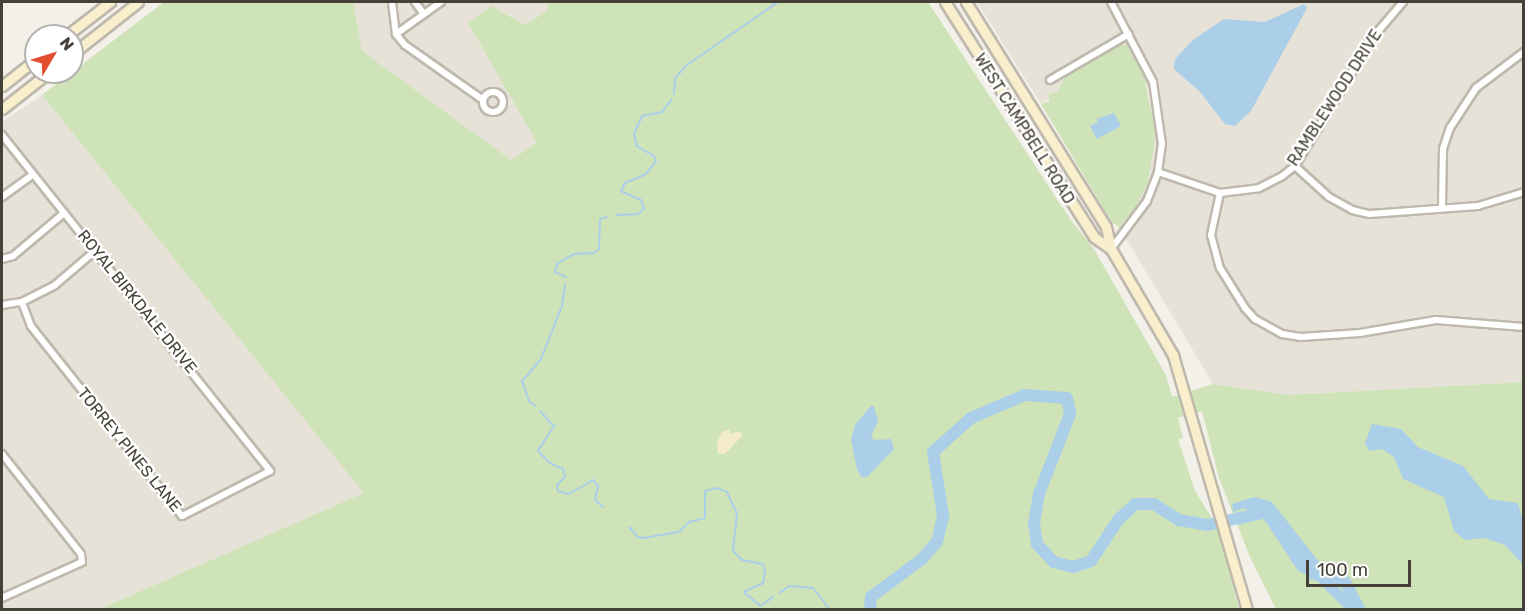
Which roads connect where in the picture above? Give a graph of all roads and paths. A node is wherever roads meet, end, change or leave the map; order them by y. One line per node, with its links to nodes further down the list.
1 (110, 2): 11 (main road)
2 (138, 2): 14 (main road)
3 (392, 2): 12 (street)
4 (415, 2): 10 (street)
5 (441, 2): 10 (street)
6 (945, 2): 31 (main road, WEST CAMPBELL ROAD)
7 (966, 2): 31 (main road, WEST CAMPBELL ROAD)
8 (1111, 2): 13 (street)
9 (1403, 2): 23 (street, RAMBLEWOOD DRIVE)
10 (423, 13): 12 (street)
11 (82, 24)
12 (396, 34): 20 (street)
13 (1129, 34): 17 (street); 24 (street)
14 (84, 45)
15 (1524, 52): 29 (street)
16 (24, 69): 19 (main road)
17 (1050, 80)
18 (34, 84): 21 (main road)
19 (2, 86)
20 (483, 100)
21 (2, 109)
22 (2, 135): 25 (street, ROYAL BIRKDALE DRIVE)
23 (1296, 166): 27 (street, RAMBLEWOOD DRIVE); 29 (street)
24 (1158, 172): 27 (street, RAMBLEWOOD DRIVE); 31 (street)
25 (32, 175): 28 (street); 30 (street, ROYAL BIRKDALE DRIVE)
26 (1524, 192): 29 (street)
27 (1220, 194): 36 (street)
28 (2, 195)
29 (1442, 206)
30 (64, 213): 32 (street, ROYAL BIRKDALE DRIVE); 33 (street)
31 (1111, 249): 40 (main road, WEST CAMPBELL ROAD)
32 (95, 251): 34 (street); 38 (street, ROYAL BIRKDALE DRIVE)
33 (2, 259)
34 (22, 302): 35 (street); 38 (street, TORREY PINES LANE)
35 (2, 305)
36 (1524, 327)
37 (2, 454): 39 (street)
38 (270, 471)
39 (2, 598)
40 (1247, 609)

